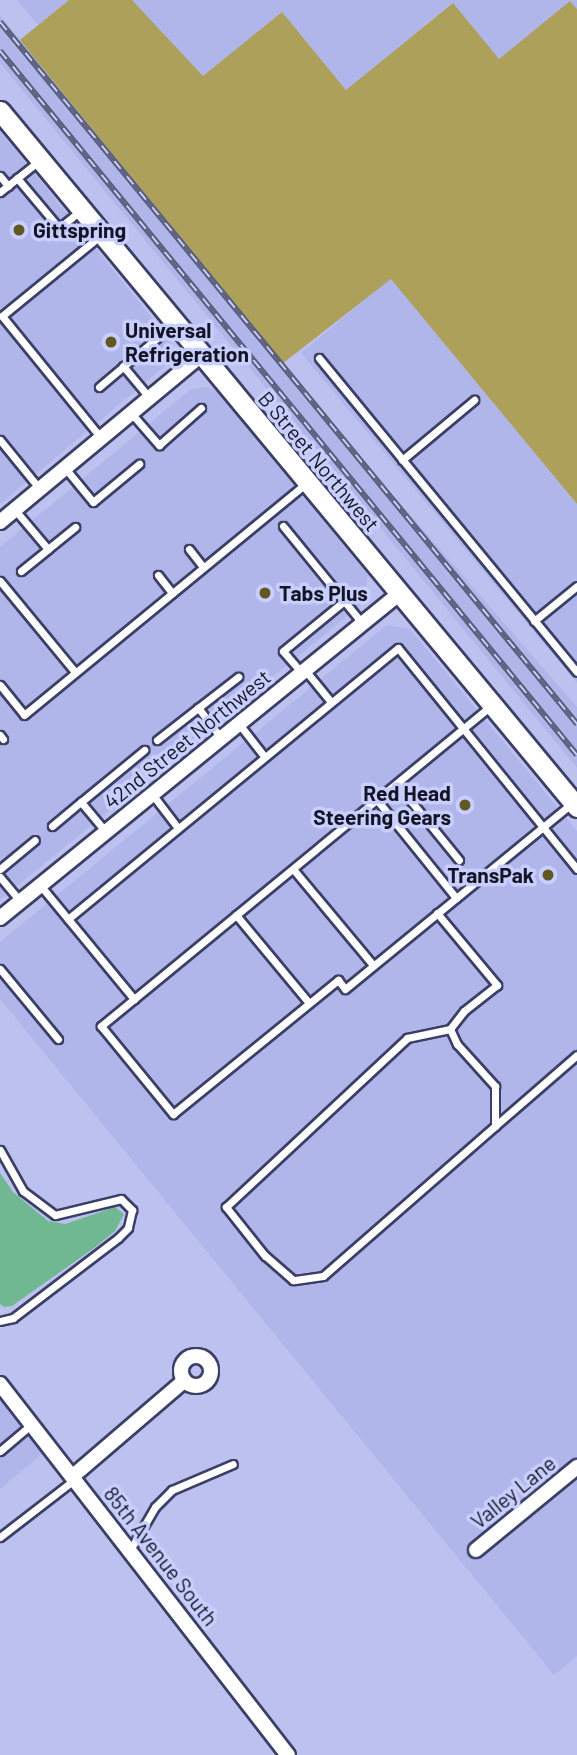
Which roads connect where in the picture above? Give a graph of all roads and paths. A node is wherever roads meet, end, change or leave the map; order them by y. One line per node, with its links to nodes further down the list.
1 (0, 111): 2 (street, B Street Northwest)
2 (40, 160): 4 (lane); 7 (street, B Street Northwest)
3 (0, 176): 5 (lane)
4 (17, 178): 5 (lane); 7 (lane)
5 (8, 186): 6 (lane)
6 (0, 192)
7 (81, 210): 8 (street, B Street Northwest)
8 (102, 235): 10 (street, B Street Northwest); 18 (lane)
9 (156, 339): 12 (lane)
10 (201, 355): 14 (street); 23 (street, B Street Northwest)
11 (319, 358): 20 (lane)
12 (123, 366): 13 (lane); 14 (lane)
13 (99, 387)
14 (149, 398): 17 (street)
15 (474, 400): 20 (lane)
16 (201, 408): 17 (lane)
17 (131, 413): 18 (street)
18 (101, 438): 22 (street)
19 (0, 440): 24 (lane)
20 (402, 460): 39 (lane)
21 (139, 464): 22 (lane)
22 (65, 468): 24 (street)
23 (307, 482): 31 (lane); 37 (street, B Street Northwest)
24 (40, 489): 25 (street)
25 (15, 510): 26 (street); 30 (lane)
26 (0, 522)
27 (283, 526): 38 (lane)
28 (75, 527): 30 (lane)
29 (189, 549): 31 (lane)
30 (48, 550): 32 (lane)
31 (203, 567): 36 (lane)
32 (21, 571)
33 (158, 575): 36 (lane)
34 (0, 581): 41 (lane)
35 (577, 586): 39 (lane)
36 (172, 593): 41 (lane)
37 (400, 593): 40 (street, 42nd Street Northwest); 47 (street, B Street Northwest)
38 (344, 601): 40 (lane); 42 (lane)
39 (534, 621): 43 (lane)
40 (363, 624): 42 (street, 42nd Street Northwest)
41 (75, 672): 45 (lane)
42 (304, 672): 46 (lane); 49 (street, 42nd Street Northwest)
43 (577, 672)
44 (238, 677): 48 (lane)
45 (0, 685)
46 (331, 702): 50 (lane); 54 (lane)
47 (494, 705): 50 (lane); 59 (street, B Street Northwest)
48 (198, 708): 51 (lane); 52 (lane)
49 (239, 724): 51 (street, 42nd Street Northwest); 54 (lane)
50 (463, 729): 55 (lane); 61 (lane)
51 (221, 738): 56 (street, 42nd Street Northwest)
52 (157, 740)
53 (144, 750): 58 (lane)
54 (264, 756): 62 (lane)
55 (397, 784): 57 (lane); 65 (lane)
56 (152, 794): 62 (lane); 63 (street, 42nd Street Northwest)
57 (377, 800): 67 (lane); 71 (lane)
58 (81, 802): 60 (lane); 63 (lane)
59 (575, 805): 61 (lane)
60 (52, 826)
61 (542, 827): 68 (lane); 71 (lane)
62 (178, 828): 76 (lane)
63 (106, 832): 70 (street, 42nd Street Northwest)
64 (35, 840): 66 (lane)
65 (459, 860)
66 (0, 869)
67 (293, 869): 74 (lane); 77 (lane)
68 (577, 869)
69 (0, 877): 72 (lane)
70 (40, 885): 72 (street, 42nd Street Northwest); 76 (lane)
71 (456, 898): 73 (lane)
72 (20, 901): 75 (street, 42nd Street Northwest)
73 (437, 913): 77 (lane); 81 (lane)
74 (236, 915): 79 (lane); 80 (lane)
75 (0, 918)
76 (68, 919): 79 (lane)
77 (373, 965): 80 (lane)
78 (0, 969): 82 (lane)
79 (134, 999): 80 (lane)
80 (309, 1003)
81 (450, 1029): 84 (lane); 84 (lane)
82 (58, 1039)
83 (577, 1055): 84 (lane)
84 (495, 1126)
85 (0, 1150): 86 (lane)
86 (0, 1321)
87 (184, 1381): 93 (street)
88 (0, 1384): 89 (street, 85th Avenue South)
89 (32, 1424): 90 (lane); 93 (street, 85th Avenue South)
90 (0, 1451)
91 (233, 1464): 95 (lane)
92 (577, 1467): 96 (street, Valley Lane)
93 (74, 1477): 94 (lane); 95 (street, 85th Avenue South)
94 (0, 1537)
95 (130, 1550): 97 (street, 85th Avenue South)
96 (476, 1550)
97 (288, 1755)

